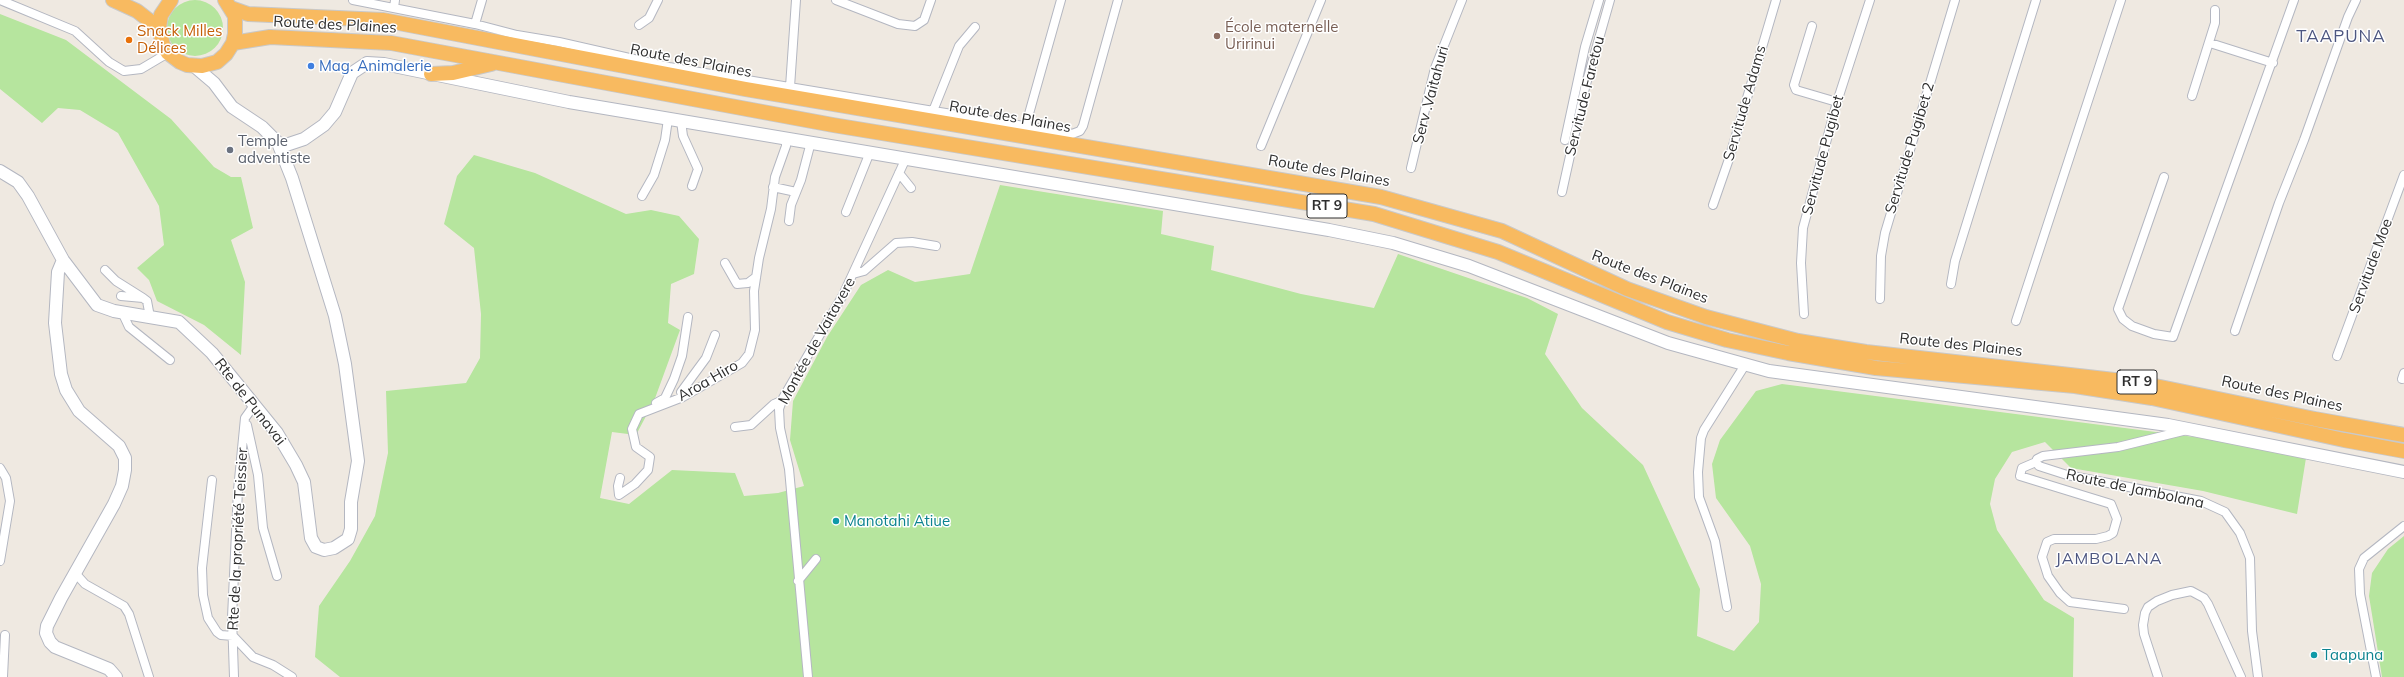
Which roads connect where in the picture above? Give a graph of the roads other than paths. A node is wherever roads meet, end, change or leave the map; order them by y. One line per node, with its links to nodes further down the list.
1 (0, 0): 33 (street)
2 (113, 0): 30 (highway)
3 (353, 0): 24 (street)
4 (482, 0): 26 (street)
5 (658, 0): 27 (street)
6 (796, 0): 40 (street)
7 (836, 0): 8 (street)
8 (931, 0)
9 (1062, 0): 46 (street)
10 (1118, 0): 46 (street)
11 (1321, 0): 50 (street)
12 (1462, 0): 54 (street, Serv .Vaitahuri)
13 (1599, 0): 48 (street, Servitude Faretou)
14 (1610, 0): 63 (street, Servitude Faretou)
15 (1776, 0): 65 (street, Servitude Adams)
16 (1870, 0): 42 (street, Servitude Pugibet)
17 (1955, 0): 77 (street, Servitude Pugibet 2)
18 (2036, 0): 74 (street)
19 (2121, 0): 82 (street)
20 (2294, 0): 36 (street)
21 (2356, 0): 83 (street)
22 (165, 1): 30 (highway)
23 (228, 4): 31 (highway, RT 9); 95 (highway, Route des Plaines / RT 9)
24 (395, 4): 26 (street)
25 (2215, 10): 32 (street)
26 (475, 24): 40 (street)
27 (639, 25)
28 (1812, 26): 42 (street)
29 (975, 27): 43 (street)
30 (159, 28): 33 (highway)
31 (233, 43): 34 (highway, RT 9); 35 (highway, Route des Plaines / RT 9)
32 (2210, 43): 36 (street); 41 (street)
33 (168, 52): 37 (highway)
34 (217, 62): 37 (highway); 39 (main road)
35 (497, 62): 38 (highway); 96 (highway, Route des Plaines / RT 9)
36 (2273, 63): 58 (street)
37 (194, 66): 39 (main road, Rte de Punavai)
38 (431, 74): 44 (main road); 51 (main road)
39 (214, 82): 51 (main road, Rte de Punavai)
40 (790, 87): 43 (street)
41 (2192, 96)
42 (1837, 102): 79 (street, Servitude Pugibet)
43 (933, 111): 46 (street)
44 (668, 118): 45 (main road); 64 (street)
45 (681, 121): 47 (main road); 59 (street)
46 (1025, 128)
47 (786, 138): 49 (main road); 60 (street, Aroa Hiro)
48 (1565, 140)
49 (811, 142): 52 (main road); 62 (street)
50 (1261, 146)
51 (280, 147): 90 (main road, Rte de Punavai)
52 (870, 152): 53 (main road); 66 (street)
53 (906, 158): 56 (street, Montée de Vaitavere); 87 (main road)
54 (1411, 168)
55 (0, 171): 69 (main road, Rte de Punavai)
56 (899, 173): 61 (street); 72 (street, Montée de Vaitavere)
57 (2404, 175): 85 (street, Servitude Moe)
58 (2164, 177)
59 (692, 186)
60 (773, 187): 62 (street); 73 (street, Aroa Hiro)
61 (911, 188)
62 (796, 192): 67 (street)
63 (1562, 192)
64 (642, 196)
65 (1712, 205)
66 (846, 212)
67 (789, 221)
68 (936, 246): 72 (street)
69 (63, 260): 78 (main road, Rte de Punavai); 106 (main road)
70 (725, 263): 73 (street)
71 (105, 270): 76 (street)
72 (853, 274): 89 (street, Montée de Vaitavere)
73 (756, 278): 88 (street, Aroa Hiro)
74 (1951, 284)
75 (121, 296): 76 (street)
76 (143, 298): 80 (street)
77 (1880, 299)
78 (122, 312): 80 (main road, Rte de Punavai); 86 (street)
79 (1804, 314)
80 (150, 316): 90 (main road, Rte de Punavai)
81 (688, 316): 93 (street)
82 (2016, 321)
83 (2235, 331)
84 (715, 335): 88 (street)
85 (2337, 356)
86 (170, 360)
87 (1745, 365): 94 (main road); 109 (street)
88 (683, 397): 93 (street, Aroa Hiro)
89 (781, 401): 92 (street); 108 (street, Montée de Vaitavere)
90 (255, 404): 91 (street, Rte de la propriété Teissier)
91 (245, 418): 107 (street); 112 (street, Rte de la propriété Teissier)
92 (735, 427)
93 (632, 429): 100 (street)
94 (2191, 429): 97 (street, Route de Jambolana); 99 (main road)
95 (2404, 435)
96 (2404, 451)
97 (2036, 462): 110 (street); 121 (street, Route de Jambolana)
98 (0, 468): 103 (street)
99 (2404, 472)
100 (620, 478)
101 (212, 480): 112 (street)
102 (2404, 526): 122 (street)
103 (3, 535): 105 (street)
104 (816, 559): 108 (street)
105 (0, 561)
106 (76, 574): 114 (main road); 115 (street)
107 (277, 576)
108 (798, 581): 118 (street, Montée de Vaitavere)
109 (1727, 607)
110 (2124, 609)
111 (5, 635): 113 (street)
112 (233, 636): 116 (street, Rte de la propriété Teissier); 117 (street)
113 (3, 677)
114 (116, 677)
115 (149, 677)
116 (234, 677)
117 (292, 677)
118 (808, 677)
119 (2158, 677): 120 (street)
120 (2241, 677)
121 (2258, 677)
122 (2376, 677)

